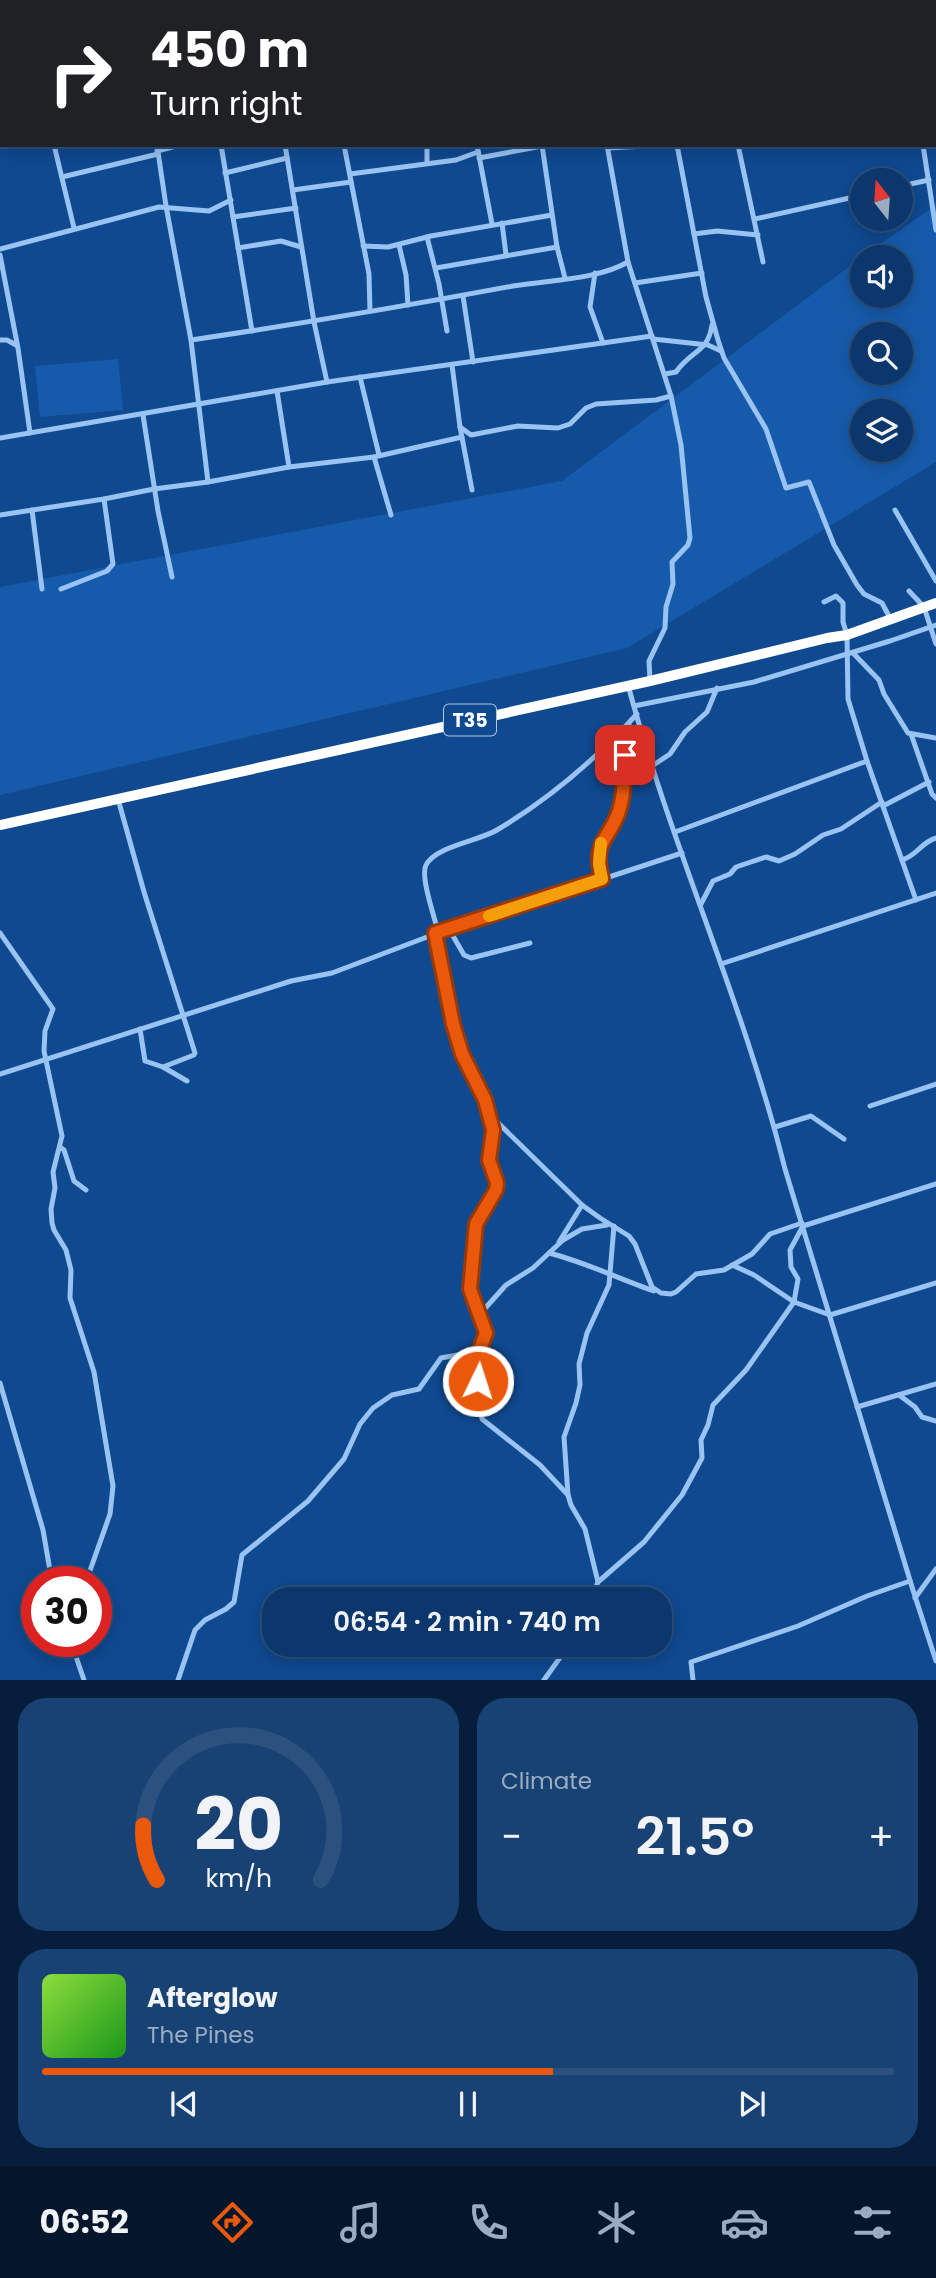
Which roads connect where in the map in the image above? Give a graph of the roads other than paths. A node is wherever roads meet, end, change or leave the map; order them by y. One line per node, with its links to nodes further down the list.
1 (54, 147): 18 (street)
2 (221, 147): 16 (street)
3 (285, 147): 14 (street)
4 (344, 147): 17 (street)
5 (427, 147): 15 (street)
6 (531, 147): 13 (street)
7 (542, 147): 27 (street)
8 (608, 147): 45 (street)
9 (677, 147): 34 (street)
10 (738, 147): 29 (street)
11 (923, 147): 19 (street)
12 (157, 150): 18 (street); 25 (street)
13 (478, 152): 15 (street); 31 (street)
14 (287, 158): 16 (street); 22 (street)
15 (427, 163): 17 (street)
16 (226, 173): 24 (street)
17 (350, 174): 20 (street)
18 (61, 177): 32 (street)
19 (929, 180): 21 (street); 33 (street)
20 (352, 182): 22 (street); 38 (street)
21 (914, 183)
22 (293, 190): 26 (street)
23 (850, 198): 29 (street)
24 (230, 200): 25 (street); 28 (street)
25 (166, 206): 32 (street); 63 (street)
26 (296, 208): 28 (street); 39 (street)
27 (552, 215): 30 (street); 40 (street)
28 (233, 217): 41 (street)
29 (755, 219): 35 (street)
30 (502, 223): 31 (street); 44 (street)
31 (492, 224): 36 (street)
32 (74, 228): 42 (street)
33 (936, 230)
34 (694, 234): 35 (street); 49 (street)
35 (758, 235): 46 (street)
36 (428, 237): 37 (street); 47 (street)
37 (399, 245): 38 (street); 55 (street)
38 (363, 246): 56 (street)
39 (301, 247): 41 (street); 58 (street)
40 (557, 247): 44 (street); 51 (street)
41 (238, 248): 59 (street)
42 (0, 249)
43 (0, 256): 50 (street)
44 (506, 256): 47 (street)
45 (628, 262): 48 (street); 52 (street)
46 (763, 262)
47 (436, 268): 54 (street)
48 (595, 273): 51 (street); 64 (street)
49 (702, 273): 52 (street); 57 (street)
50 (2, 277): 66 (street)
51 (565, 278): 53 (street)
52 (635, 283): 61 (street)
53 (463, 296): 54 (street); 68 (street)
54 (440, 299): 55 (street); 60 (street)
55 (408, 305): 56 (street)
56 (370, 311): 58 (street)
57 (713, 319): 65 (street); 67 (street)
58 (314, 322): 59 (street); 72 (street)
59 (252, 331): 63 (street)
60 (447, 331)
61 (653, 337): 64 (street); 65 (street); 70 (street)
62 (0, 340): 66 (street)
63 (191, 340): 75 (street)
64 (603, 343): 68 (street)
65 (706, 345): 67 (street); 70 (street)
66 (18, 348): 78 (street)
67 (721, 351): 99 (street)
68 (473, 362): 69 (street)
69 (452, 365): 71 (street); 77 (street)
70 (665, 374): 74 (street)
71 (360, 377): 72 (street); 81 (street)
72 (327, 382): 73 (street)
73 (277, 391): 75 (street); 82 (street)
74 (671, 396): 77 (street); 104 (street)
75 (199, 402): 76 (street); 83 (street)
76 (143, 415): 78 (street); 84 (street)
77 (460, 427): 79 (street)
78 (30, 433): 80 (street)
79 (462, 437): 81 (street); 85 (street)
80 (0, 438)
81 (377, 456): 82 (street); 90 (street)
82 (289, 467): 83 (street)
83 (208, 482): 84 (street)
84 (155, 489): 86 (street); 91 (street)
85 (472, 490)
86 (104, 499): 87 (street); 94 (street)
87 (32, 510): 89 (street); 93 (street)
88 (895, 510): 92 (street)
89 (0, 515)
90 (391, 515)
91 (172, 577)
92 (936, 581)
93 (42, 589)
94 (61, 589)
95 (909, 591): 98 (street)
96 (824, 602): 101 (street)
97 (936, 603): 98 (highway, T35)
98 (924, 607): 99 (highway, T35); 100 (street)
99 (891, 620): 101 (highway, T35)
100 (933, 626): 102 (street); 103 (street)
101 (847, 635): 103 (street); 104 (highway, T35)
102 (936, 644)
103 (850, 654): 106 (street); 110 (street); 112 (street)
104 (650, 681): 105 (highway, T35)
105 (628, 685): 107 (street); 116 (highway, T35)
106 (717, 688): 107 (street); 113 (street)
107 (634, 706): 108 (street)
108 (637, 715): 109 (street); 113 (street)
109 (629, 722): 123 (street); 129 (street)
110 (911, 734): 111 (street); 114 (street)
111 (936, 738)
112 (867, 761): 117 (street); 119 (street)
113 (652, 766): 119 (street)
114 (929, 782): 115 (street); 117 (street)
115 (936, 798)
116 (118, 799): 118 (highway, T35); 132 (street)
117 (883, 804): 122 (street); 126 (street)
118 (0, 825)
119 (676, 832): 121 (street)
120 (936, 838): 122 (street)
121 (682, 853): 123 (street); 126 (street)
122 (902, 860): 125 (street)
123 (602, 879): 127 (street)
124 (936, 893): 125 (street)
125 (916, 900): 131 (street)
126 (701, 904): 131 (street)
127 (449, 929): 129 (street); 130 (street)
128 (0, 933): 134 (street)
129 (437, 933): 132 (street); 140 (street)
130 (530, 943)
131 (721, 964): 141 (street)
132 (182, 1016): 133 (street); 135 (street)
133 (140, 1029): 134 (street); 135 (street)
134 (46, 1059): 136 (street); 143 (street)
135 (163, 1067): 137 (street)
136 (0, 1074)
137 (187, 1081)
138 (936, 1084): 139 (street)
139 (870, 1107)
140 (491, 1116): 146 (street); 156 (street)
141 (775, 1127): 142 (street); 147 (street)
142 (844, 1139)
143 (60, 1147): 145 (street); 166 (street)
144 (936, 1184): 147 (street)
145 (86, 1190)
146 (582, 1205): 148 (street); 149 (street)
147 (802, 1224): 151 (street); 155 (street); 157 (street)
148 (612, 1226): 149 (street); 152 (street); 154 (street)
149 (557, 1245): 150 (street)
150 (549, 1253): 152 (street); 156 (street)
151 (732, 1265): 154 (street); 155 (street)
152 (611, 1276): 154 (street); 164 (street)
153 (936, 1283): 157 (street)
154 (657, 1292)
155 (794, 1302): 157 (street); 169 (street)
156 (480, 1314): 158 (street)
157 (830, 1315): 162 (street)
158 (481, 1344): 164 (street); 177 (street)
159 (0, 1383): 165 (street)
160 (936, 1384): 161 (street)
161 (899, 1395): 162 (street); 163 (street)
162 (857, 1407): 168 (street)
163 (936, 1421)
164 (568, 1495): 169 (street)
165 (49, 1566)
166 (92, 1566)
167 (936, 1569): 171 (street)
168 (910, 1581): 171 (street); 179 (street)
169 (598, 1582): 170 (street)
170 (596, 1587)
171 (915, 1598): 172 (street)
172 (933, 1641): 175 (street)
173 (76, 1657): 176 (street)
174 (560, 1657): 178 (street)
175 (936, 1661)
176 (83, 1679)
177 (178, 1679)
178 (544, 1679)
179 (693, 1679)

